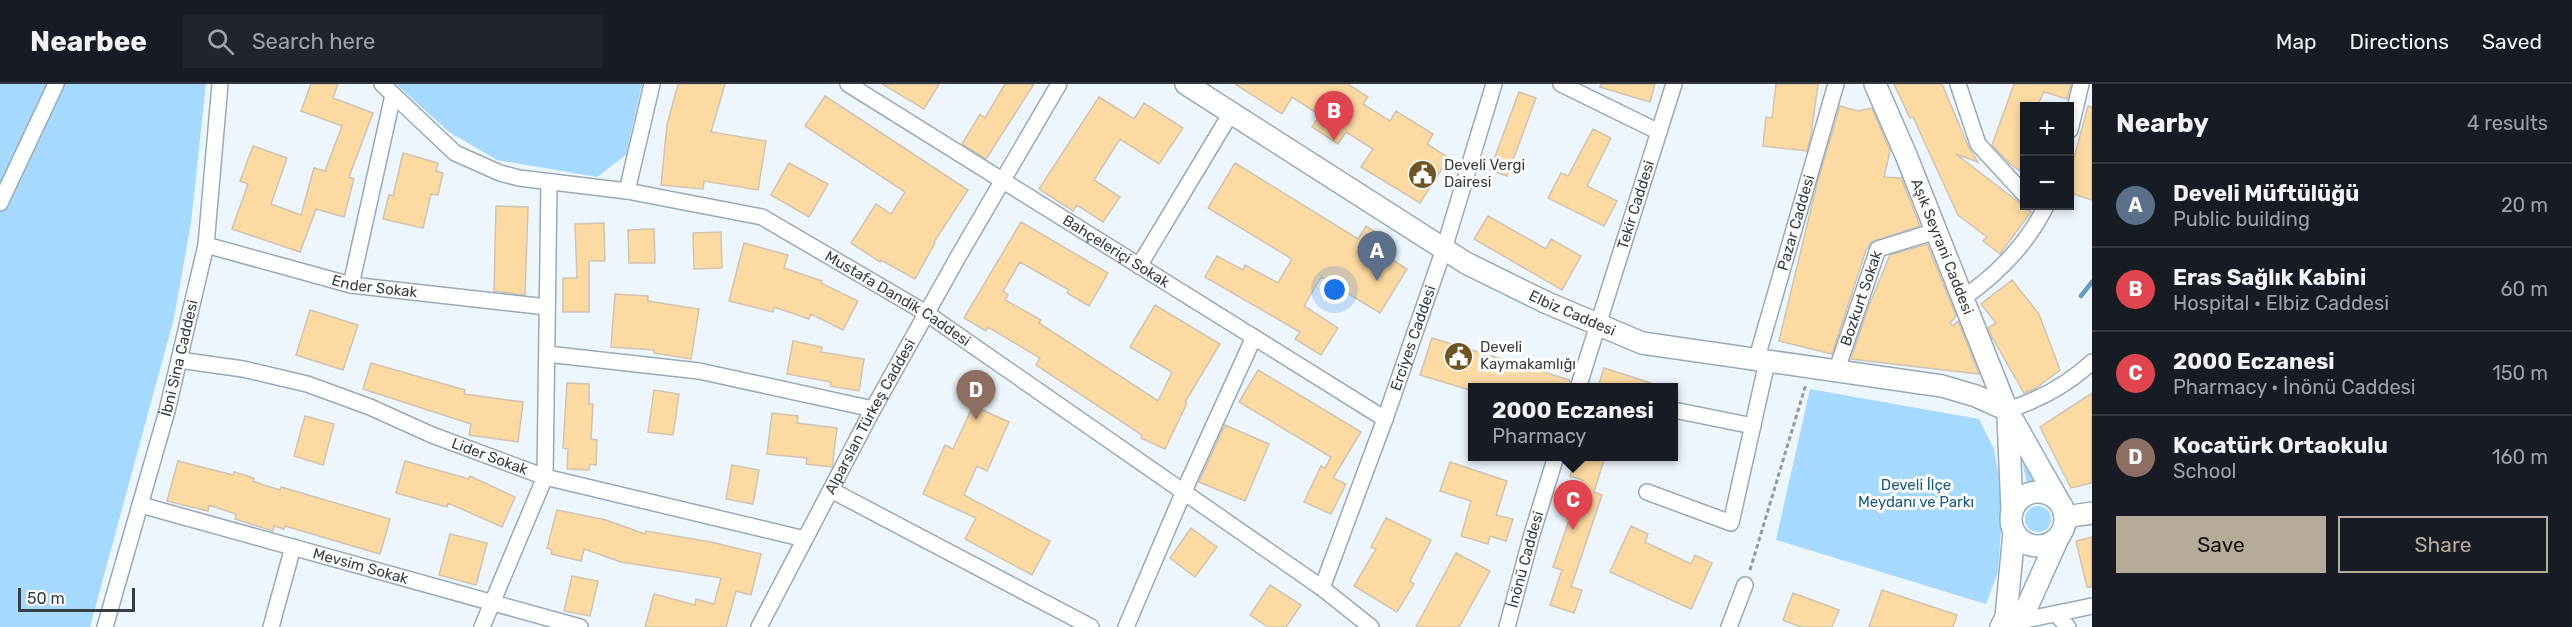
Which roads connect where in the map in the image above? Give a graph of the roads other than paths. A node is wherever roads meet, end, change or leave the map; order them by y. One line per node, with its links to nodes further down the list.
1 (56, 84): 22 (street)
2 (220, 84): 25 (street, İbni Sina Caddesi)
3 (652, 84): 21 (street)
4 (848, 84): 18 (street, Bahçeleriçi Sokak)
5 (1059, 84): 18 (street, Alparslan Türkeş Caddesi)
6 (1186, 84): 15 (main road, Elbiz Caddesi)
7 (1494, 84): 26 (street, Erciyes Caddesi)
8 (1561, 84): 17 (street)
9 (1674, 84): 17 (street, Tekir Caddesi)
10 (1836, 84): 36 (street, Pazar Caddesi)
11 (1875, 84): 24 (main road, Aşık Seyrani Caddesi)
12 (1958, 84): 20 (street)
13 (2081, 84): 16 (street)
14 (388, 89): 19 (street, Mustafa Dandik Caddesi); 28 (street)
15 (1231, 113): 26 (main road, Elbiz Caddesi); 27 (street)
16 (2074, 113)
17 (1659, 132): 32 (street, Tekir Caddesi)
18 (1003, 181): 27 (street, Bahçeleriçi Sokak); 31 (street, Alparslan Türkeş Caddesi)
19 (549, 182): 21 (street, Mustafa Dandik Caddesi); 30 (street)
20 (2020, 189)
21 (627, 191): 31 (street, Mustafa Dandik Caddesi)
22 (0, 203)
23 (2040, 210): 29 (street)
24 (1936, 231): 29 (main road, Aşık Seyrani Caddesi); 38 (street, Bozkurt Sokak)
25 (206, 244): 28 (street, Ender Sokak); 35 (street, İbni Sina Caddesi)
26 (1444, 249): 32 (main road, Elbiz Caddesi); 43 (street, Erciyes Caddesi)
27 (1139, 266): 33 (street, Bahçeleriçi Sokak)
28 (351, 285): 30 (street, Ender Sokak)
29 (1963, 298): 41 (main road, Aşık Seyrani Caddesi)
30 (547, 307): 34 (street)
31 (926, 314): 40 (street, Alparslan Türkeş Caddesi); 48 (street, Mustafa Dandik Caddesi)
32 (1598, 325): 36 (main road, Elbiz Caddesi); 39 (street)
33 (1254, 337): 43 (street, Bahçeleriçi Sokak); 48 (street)
34 (547, 354): 40 (street); 46 (street)
35 (178, 360): 46 (street, Lider Sokak); 50 (street, İbni Sina Caddesi)
36 (1762, 362): 38 (main road, Elbiz Caddesi); 44 (street, Pazar Caddesi)
37 (2092, 362): 41 (street)
38 (1836, 372): 41 (main road, Elbiz Caddesi)
39 (1579, 383)
40 (873, 409): 47 (street, Alparslan Türkeş Caddesi)
41 (2007, 410): 51 (main road); 52 (main road)
42 (1678, 411): 44 (street)
43 (1385, 419): 58 (street, Erciyes Caddesi)
44 (1753, 426): 49 (street, Pazar Caddesi)
45 (1554, 461): 71 (street, İnönü Caddesi)
46 (545, 477): 54 (street, Lider Sokak); 59 (street)
47 (831, 490): 54 (street, Alparslan Türkeş Caddesi); 68 (street)
48 (1184, 491): 58 (street, Mustafa Dandik Caddesi); 69 (street)
49 (1647, 492)
50 (141, 505): 56 (street, Mevsim Sokak); 63 (street, İbni Sina Caddesi)
51 (2012, 510): 52 (main road); 53 (main road)
52 (2078, 510): 55 (main road)
53 (2014, 532): 55 (main road); 62 (main road)
54 (805, 538): 67 (street, Alparslan Türkeş Caddesi)
55 (2058, 538): 62 (main road)
56 (293, 547): 59 (street, Mevsim Sokak); 64 (street)
57 (1745, 585): 72 (street)
58 (1322, 588): 70 (street, Mustafa Dandik Caddesi)
59 (493, 603): 65 (street); 66 (street, Mevsim Sokak)
60 (2092, 606): 61 (street)
61 (2056, 614): 62 (street); 73 (street)
62 (2013, 625)
63 (105, 627)
64 (271, 627)
65 (482, 627)
66 (580, 627)
67 (759, 627)
68 (1091, 627)
69 (1126, 627)
70 (1371, 627)
71 (1507, 627)
72 (1729, 627)
73 (2068, 627)

